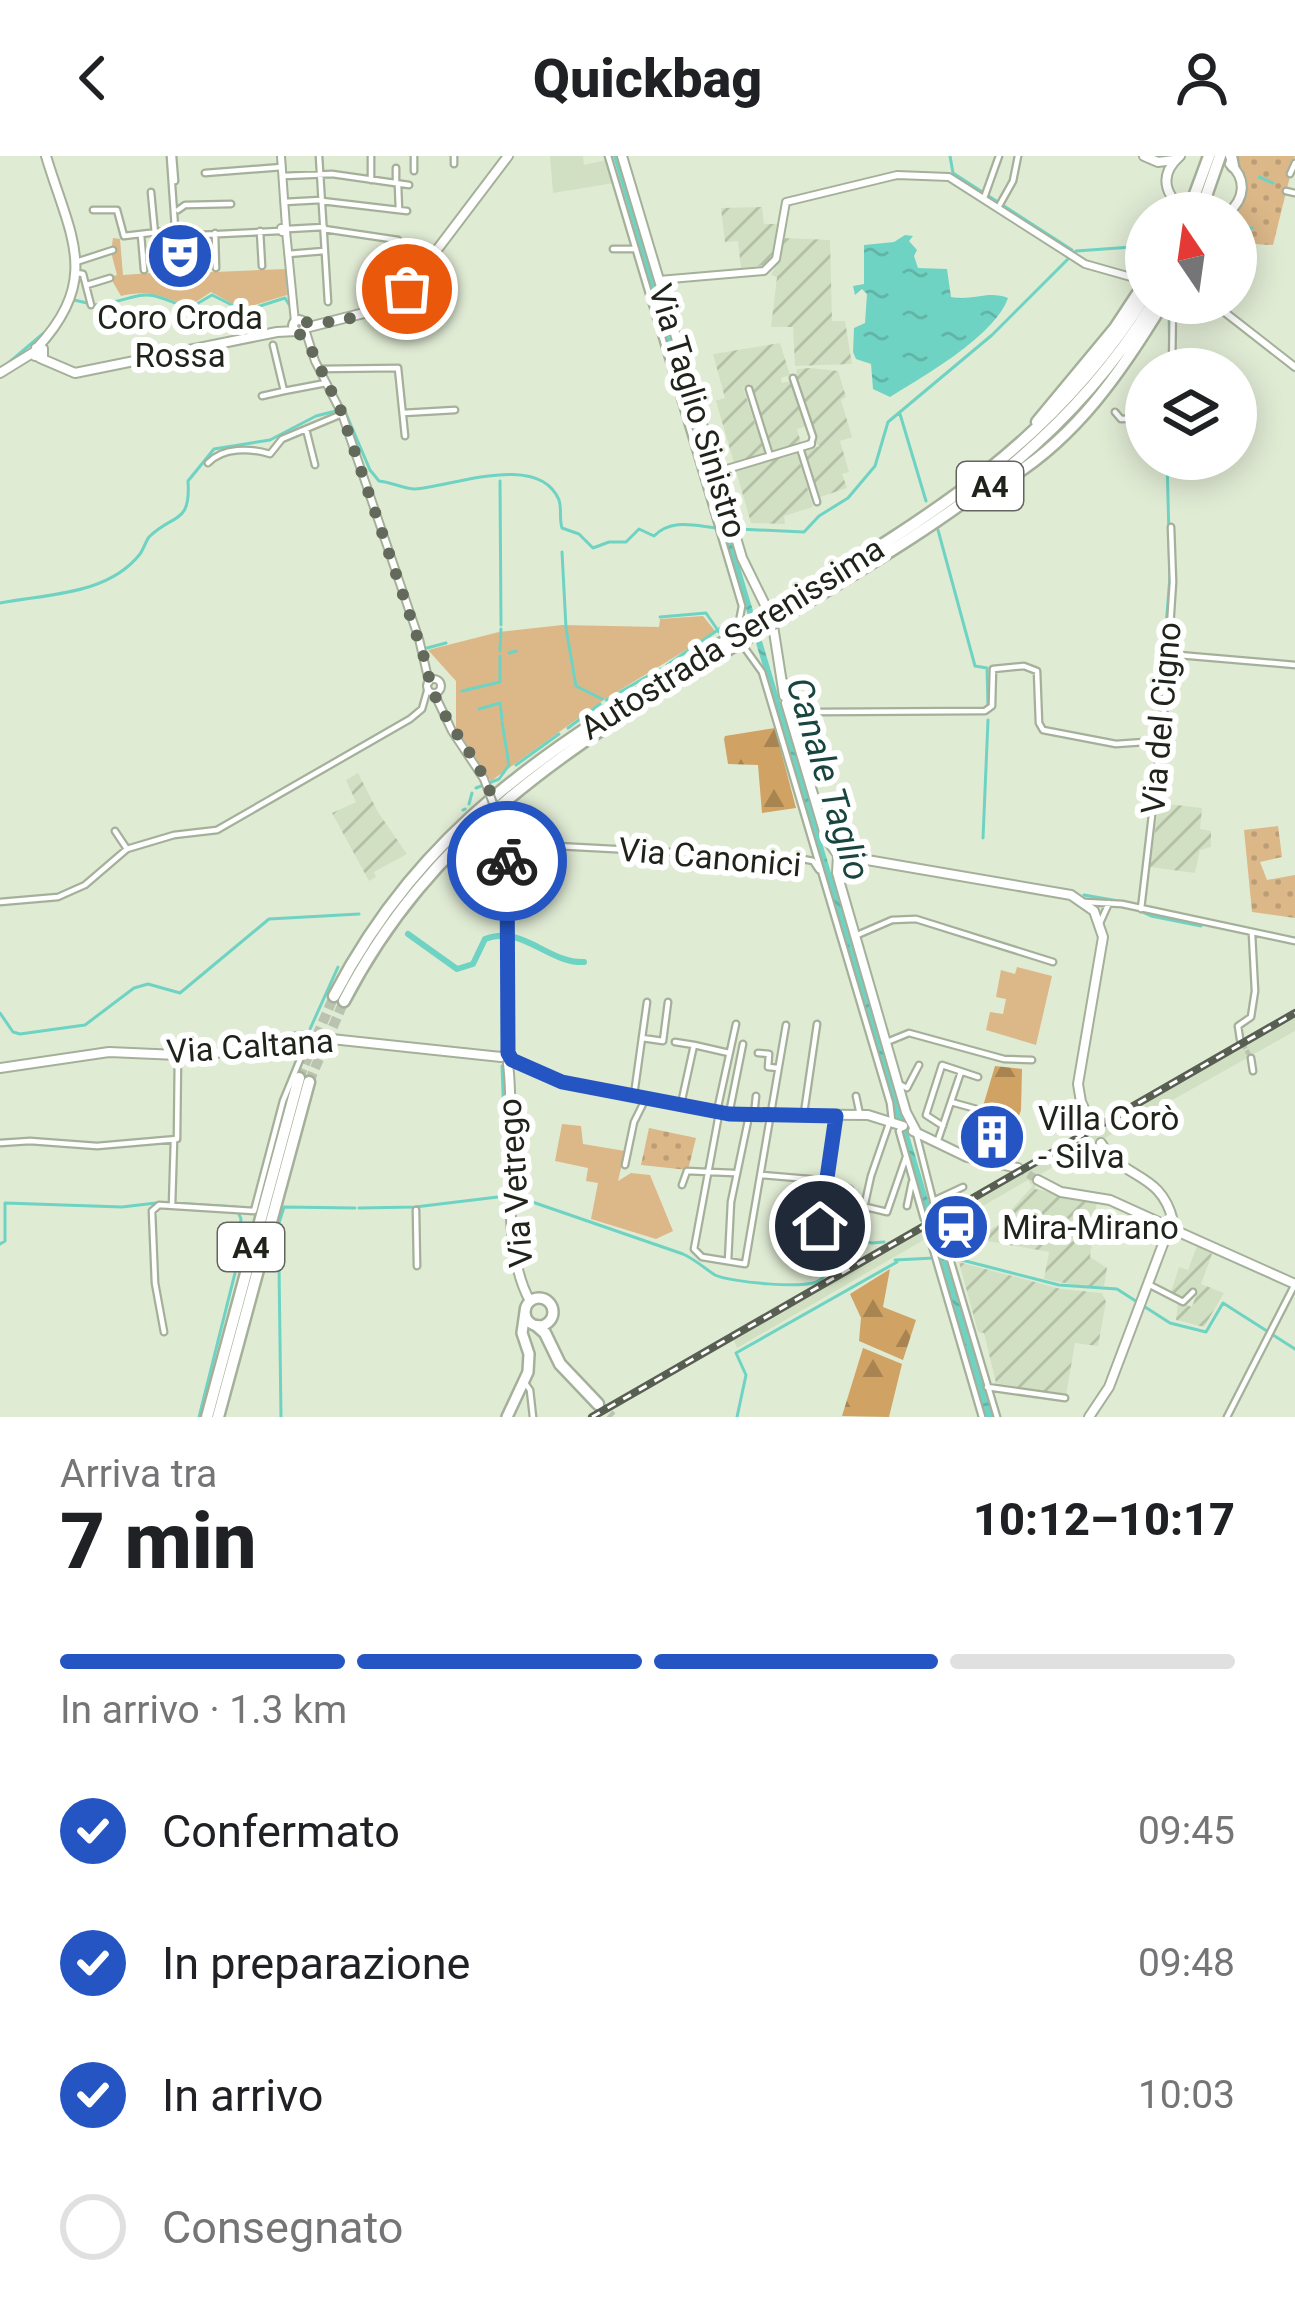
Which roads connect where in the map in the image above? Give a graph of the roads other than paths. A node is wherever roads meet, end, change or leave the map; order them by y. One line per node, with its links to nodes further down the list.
1 (46, 156): 58 (main road)
2 (171, 156): 36 (street); 47 (street)
3 (281, 156): 20 (street)
4 (319, 156): 22 (street)
5 (371, 156): 24 (street)
6 (414, 156): 19 (street)
7 (508, 156): 73 (main road)
8 (608, 156): 53 (street)
9 (622, 156): 63 (main road, Via Taglio Sinistro)
10 (999, 156): 35 (street)
11 (1018, 156): 41 (street)
12 (1144, 156): 15 (main road); 25 (main road)
13 (1209, 156): 16 (main road); 31 (highway, bridge)
14 (1220, 156): 32 (highway, bridge)
15 (1178, 158): 25 (main road)
16 (1232, 161): 33 (main road)
17 (1295, 163): 23 (street)
18 (396, 168): 26 (street)
19 (414, 171)
20 (282, 172): 21 (street); 22 (street); 38 (street)
21 (205, 173)
22 (320, 173): 24 (street); 37 (street)
23 (1289, 174)
24 (371, 180): 26 (street)
25 (1166, 180): 30 (main road)
26 (397, 183): 27 (street); 37 (street)
27 (409, 184)
28 (1286, 191): 34 (street)
29 (151, 192): 49 (street)
30 (1170, 192)
31 (1200, 192)
32 (1204, 192)
33 (1242, 192)
34 (1295, 193)
35 (985, 196): 41 (street); 63 (street)
36 (177, 200): 40 (street); 43 (street)
37 (322, 200): 38 (street); 44 (street)
38 (284, 202): 45 (street)
39 (231, 204): 40 (street)
40 (185, 205): 43 (street)
41 (999, 205): 61 (street)
42 (93, 210): 50 (street)
43 (178, 210): 47 (street)
44 (324, 228): 45 (street); 51 (street); 55 (street)
45 (285, 229): 46 (street); 56 (street)
46 (260, 231): 48 (street); 57 (street)
47 (176, 232): 48 (street); 49 (street)
48 (215, 233): 59 (street)
49 (155, 234): 50 (street)
50 (141, 235): 60 (street)
51 (398, 240)
52 (613, 249): 53 (street)
53 (635, 249): 103 (street)
54 (113, 250): 58 (street)
55 (326, 251): 56 (street); 65 (street)
56 (288, 254): 67 (street)
57 (262, 266)
58 (77, 267): 64 (street); 76 (main road)
59 (216, 268)
60 (144, 270)
61 (1125, 276)
62 (110, 278): 64 (street)
63 (659, 280): 97 (main road, Via Taglio Sinistro)
64 (87, 285): 66 (street)
65 (328, 302)
66 (91, 305)
67 (293, 308): 73 (street); 74 (street)
68 (1125, 310): 98 (highway)
69 (1126, 324): 98 (highway, Autostrada Serenissima / A4)
70 (1138, 324): 101 (highway, Autostrada Serenissima / A4)
71 (1149, 324): 101 (highway)
72 (1241, 324): 77 (street)
73 (300, 326): 74 (main road); 78 (street)
74 (277, 332): 76 (main road)
75 (273, 345): 83 (street)
76 (40, 353): 79 (main road)
77 (1295, 367)
78 (320, 369): 81 (street); 88 (street)
79 (0, 373)
80 (793, 378): 92 (street)
81 (326, 382): 83 (street); 85 (street)
82 (749, 389): 94 (street)
83 (284, 391): 84 (street)
84 (262, 396)
85 (340, 410): 90 (street); 107 (street)
86 (455, 410): 88 (street)
87 (1114, 412): 89 (street)
88 (403, 413): 91 (street)
89 (1125, 419)
90 (305, 428): 95 (street); 96 (street)
91 (405, 436)
92 (811, 445): 93 (street)
93 (800, 448): 94 (street); 99 (street)
94 (770, 457): 97 (street)
95 (208, 464)
96 (315, 465)
97 (716, 472): 108 (main road, Via Taglio Sinistro)
98 (955, 498): 102 (highway, Autostrada Serenissima / A4)
99 (817, 502)
100 (1171, 527): 105 (street, Via del Cigno)
101 (916, 536): 102 (highway, Autostrada Serenissima / A4)
102 (779, 614): 124 (highway, Autostrada Serenissima / A4, bridge)
103 (738, 627)
104 (744, 647): 114 (street)
105 (1167, 654): 106 (street); 109 (street, Via del Cigno)
106 (1295, 665)
107 (432, 689): 112 (street); 115 (street, bridge)
108 (791, 699): 109 (street); 113 (main road, Via Taglio Sinistro)
109 (1159, 741): 119 (street, Via del Cigno)
110 (115, 830): 112 (street)
111 (519, 844): 114 (street, Via Canonici); 115 (street); 117 (street, Via Canonici)
112 (127, 849): 116 (street)
113 (838, 855): 118 (main road); 121 (main road, Via Taglio Sinistro)
114 (824, 875): 163 (street)
115 (508, 881): 117 (street)
116 (0, 902)
117 (509, 904): 140 (street)
118 (1102, 906): 119 (street); 164 (main road)
119 (1141, 909): 120 (street)
120 (1252, 934): 122 (street); 132 (street)
121 (855, 936): 123 (street); 134 (main road, Via Taglio Sinistro)
122 (1295, 941)
123 (1053, 962)
124 (339, 999)
125 (647, 1002): 131 (street)
126 (668, 1002): 131 (street)
127 (736, 1024): 138 (street)
128 (817, 1024): 162 (street)
129 (786, 1025): 145 (street)
130 (303, 1036): 139 (main road, Via Caltana); 140 (main road, Via Caltana); 183 (street)
131 (642, 1038): 150 (street)
132 (1240, 1039)
133 (675, 1042): 136 (street)
134 (886, 1043): 142 (street); 149 (main road, Via Taglio Sinistro)
135 (743, 1044): 157 (street)
136 (694, 1046): 138 (street); 155 (street)
137 (758, 1052): 145 (street)
138 (729, 1053): 157 (street)
139 (178, 1055): 144 (main road, Via Caltana); 166 (street)
140 (507, 1058): 150 (main road, Via Caltana); 198 (main road, Via Vetrego)
141 (1251, 1058): 146 (street)
142 (1031, 1060)
143 (919, 1065): 149 (street)
144 (0, 1068)
145 (778, 1068): 160 (street)
146 (1253, 1071)
147 (961, 1072): 148 (street); 154 (street); 165 (street)
148 (978, 1077)
149 (898, 1083): 163 (main road, Via Taglio Sinistro)
150 (634, 1095): 153 (main road, Via Caltana)
151 (756, 1096): 159 (street)
152 (856, 1096): 158 (street)
153 (646, 1097): 155 (main road, Via Caltana); 171 (street)
154 (951, 1102): 156 (street); 165 (street)
155 (681, 1104): 157 (main road, Via Caltana)
156 (980, 1110)
157 (722, 1112): 159 (main road, Via Caltana); 173 (street)
158 (860, 1115): 161 (main road, Via Caltana); 163 (main road, Via Caltana)
159 (752, 1116): 160 (main road, Via Caltana); 174 (street)
160 (770, 1116): 162 (main road, Via Caltana); 176 (street)
161 (836, 1116): 162 (main road, Via Caltana); 179 (street)
162 (803, 1117)
163 (905, 1124): 167 (main road, Via Caltana); 170 (street); 181 (street); 185 (street)
164 (1092, 1125)
165 (943, 1126): 167 (street)
166 (174, 1140): 168 (street); 183 (street)
167 (937, 1142): 172 (main road, Via Caltana)
168 (0, 1143)
169 (1101, 1143): 189 (main road)
170 (906, 1156): 177 (street); 185 (street)
171 (625, 1165)
172 (1018, 1168)
173 (709, 1172): 174 (street); 180 (street); 193 (street)
174 (736, 1174): 193 (street)
175 (750, 1175): 176 (street)
176 (761, 1175): 179 (street); 193 (street)
177 (913, 1179): 184 (street); 187 (street)
178 (1038, 1180): 189 (main road)
179 (829, 1181): 182 (street); 188 (street)
180 (682, 1185)
181 (963, 1187)
182 (850, 1190)
183 (172, 1204): 201 (street)
184 (907, 1206)
185 (866, 1208): 190 (street)
186 (416, 1210): 194 (street)
187 (924, 1219)
188 (802, 1224)
189 (1170, 1225): 195 (main road); 196 (main road)
190 (858, 1235)
191 (930, 1239): 210 (street)
192 (950, 1245): 203 (street)
193 (728, 1261)
194 (418, 1266)
195 (1148, 1284): 197 (street); 212 (main road)
196 (1295, 1284): 213 (street)
197 (1193, 1292)
198 (528, 1307): 199 (main road, Via Vetrego); 199 (main road, Via Vetrego); 200 (main road, Via Vetrego)
199 (542, 1327): 200 (main road); 205 (highway)
200 (523, 1330): 202 (main road, Via Vetrego)
201 (164, 1332)
202 (525, 1382): 208 (main road, Via Vetrego); 209 (street, Via Vetrego)
203 (988, 1387): 204 (street); 211 (street)
204 (1065, 1398)
205 (598, 1404)
206 (207, 1417): 207 (highway, A4)
207 (218, 1417)
208 (507, 1417)
209 (532, 1417)
210 (982, 1417)
211 (997, 1417)
212 (1089, 1417)
213 (1227, 1417)

